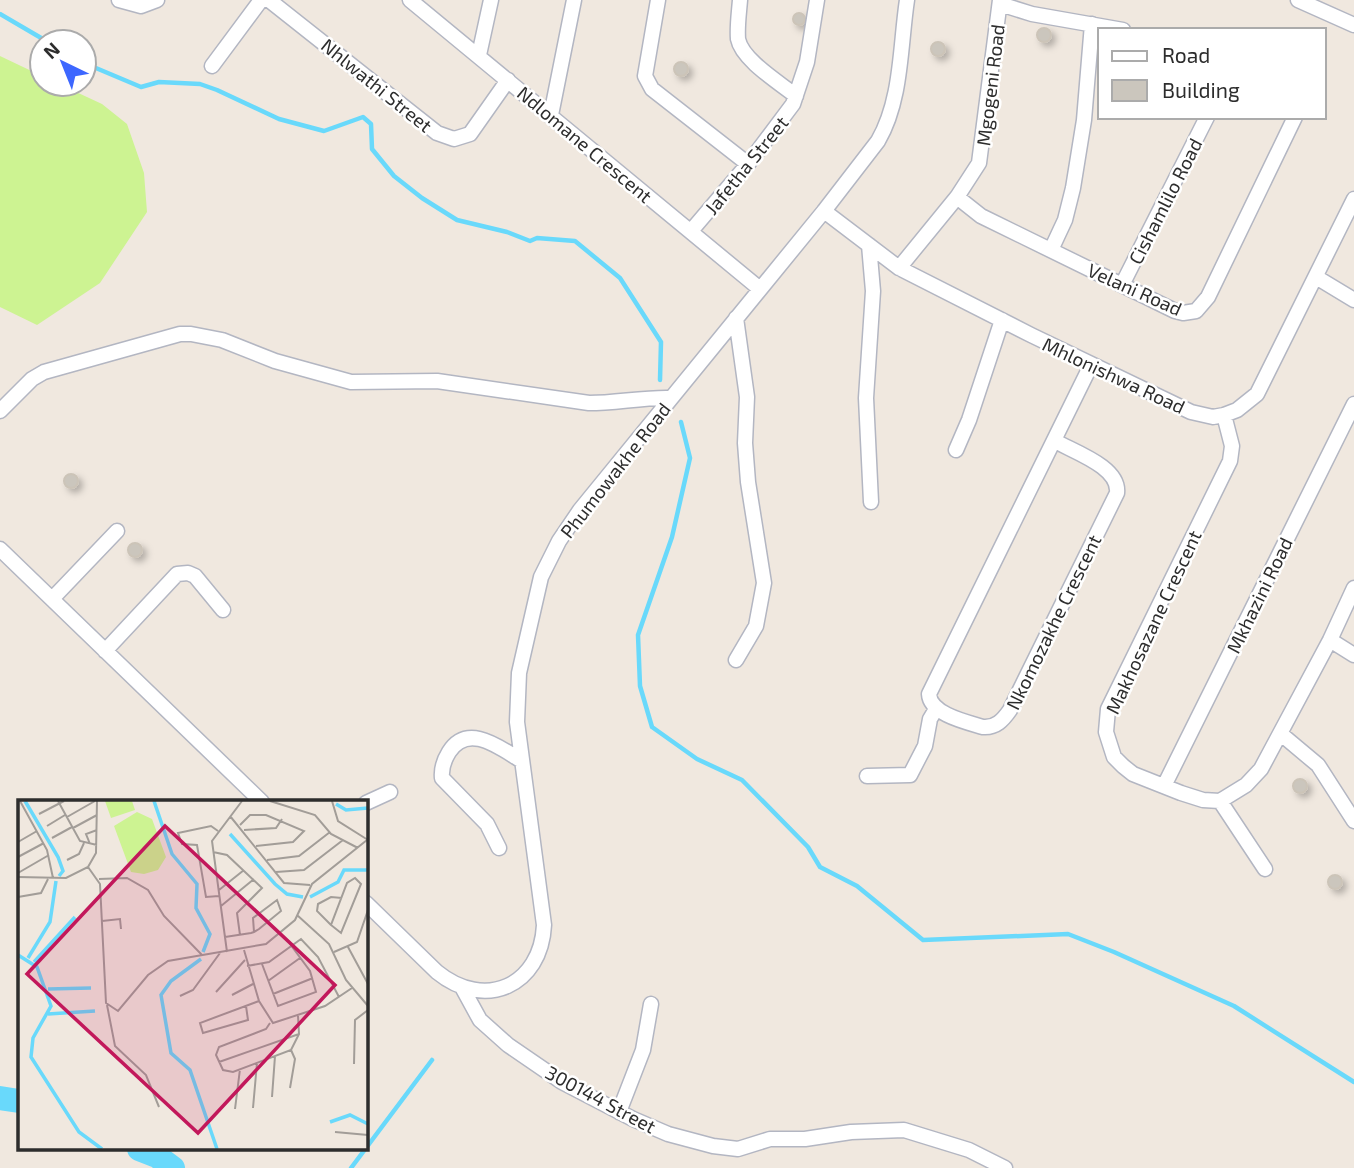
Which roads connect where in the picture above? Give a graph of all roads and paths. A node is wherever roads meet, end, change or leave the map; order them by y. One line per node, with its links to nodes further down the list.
1 (120, 0): 2 (street)
2 (157, 0)
3 (261, 0): 18 (street)
4 (270, 0): 19 (street, Nhlwathi Street)
5 (410, 0): 17 (street, Ndlomane Crescent)
6 (491, 0): 17 (street)
7 (573, 0): 21 (street)
8 (658, 0): 24 (street)
9 (740, 0): 20 (street, Jafetha Street)
10 (817, 0): 20 (street, Jafetha Street)
11 (907, 0): 27 (street, Phumowakhe Road)
12 (1298, 0): 15 (street)
13 (1000, 2): 14 (street); 25 (street, Mgogeni Road)
14 (1092, 23): 16 (street); 30 (street)
15 (1354, 25)
16 (1114, 28)
17 (479, 55): 19 (street, Ndlomane Crescent)
18 (212, 66)
19 (508, 80): 21 (street, Ndlomane Crescent)
20 (796, 96): 24 (street, Jafetha Street)
21 (551, 115): 28 (street, Ndlomane Crescent)
22 (1206, 119): 33 (street, Cishamlilo Road)
23 (1294, 119): 33 (street, Velani Road)
24 (748, 164): 28 (street, Jafetha Street)
25 (957, 197): 30 (street, Velani Road); 31 (street, Mgogeni Road)
26 (1354, 200): 32 (street)
27 (824, 211): 29 (street, Mhlonishwa Road); 34 (street, Phumowakhe Road)
28 (691, 231): 34 (street, Ndlomane Crescent)
29 (869, 245): 31 (street, Mhlonishwa Road); 45 (street)
30 (1051, 250): 33 (street, Velani Road)
31 (900, 268): 37 (street, Mhlonishwa Road)
32 (1316, 276): 35 (street); 42 (street)
33 (1122, 285)
34 (760, 289): 36 (street, Phumowakhe Road)
35 (1354, 300)
36 (737, 318): 39 (street, Phumowakhe Road); 54 (street)
37 (1002, 320): 38 (street, Mhlonishwa Road); 44 (street)
38 (1091, 365): 42 (street, Mhlonishwa Road); 43 (street)
39 (671, 398): 41 (street); 57 (street, Phumowakhe Road)
40 (1354, 404): 59 (street, Mkhazini Road)
41 (0, 411)
42 (1224, 415): 59 (street, Makhosazane Crescent)
43 (1055, 441): 55 (street); 55 (street, Nkomozakhe Crescent)
44 (956, 450)
45 (871, 502)
46 (117, 531): 49 (street)
47 (0, 549): 49 (street)
48 (1354, 588): 51 (street)
49 (52, 599): 52 (street)
50 (223, 610): 52 (street)
51 (1330, 640): 53 (street); 56 (street)
52 (105, 651): 61 (street)
53 (1354, 655)
54 (736, 660)
55 (936, 709): 58 (street)
56 (1281, 734): 62 (street); 64 (street)
57 (522, 761): 65 (street); 68 (street, Phumowakhe Road)
58 (867, 776)
59 (1164, 786): 62 (street, Makhosazane Crescent)
60 (390, 792): 63 (street)
61 (260, 800)
62 (1220, 801): 66 (street)
63 (368, 802)
64 (1354, 821)
65 (499, 848)
66 (1265, 869)
67 (368, 905): 68 (street)
68 (463, 989): 70 (street, 300144 Street)
69 (651, 1004): 70 (street)
70 (619, 1112): 71 (street, 300144 Street)
71 (1005, 1168)

